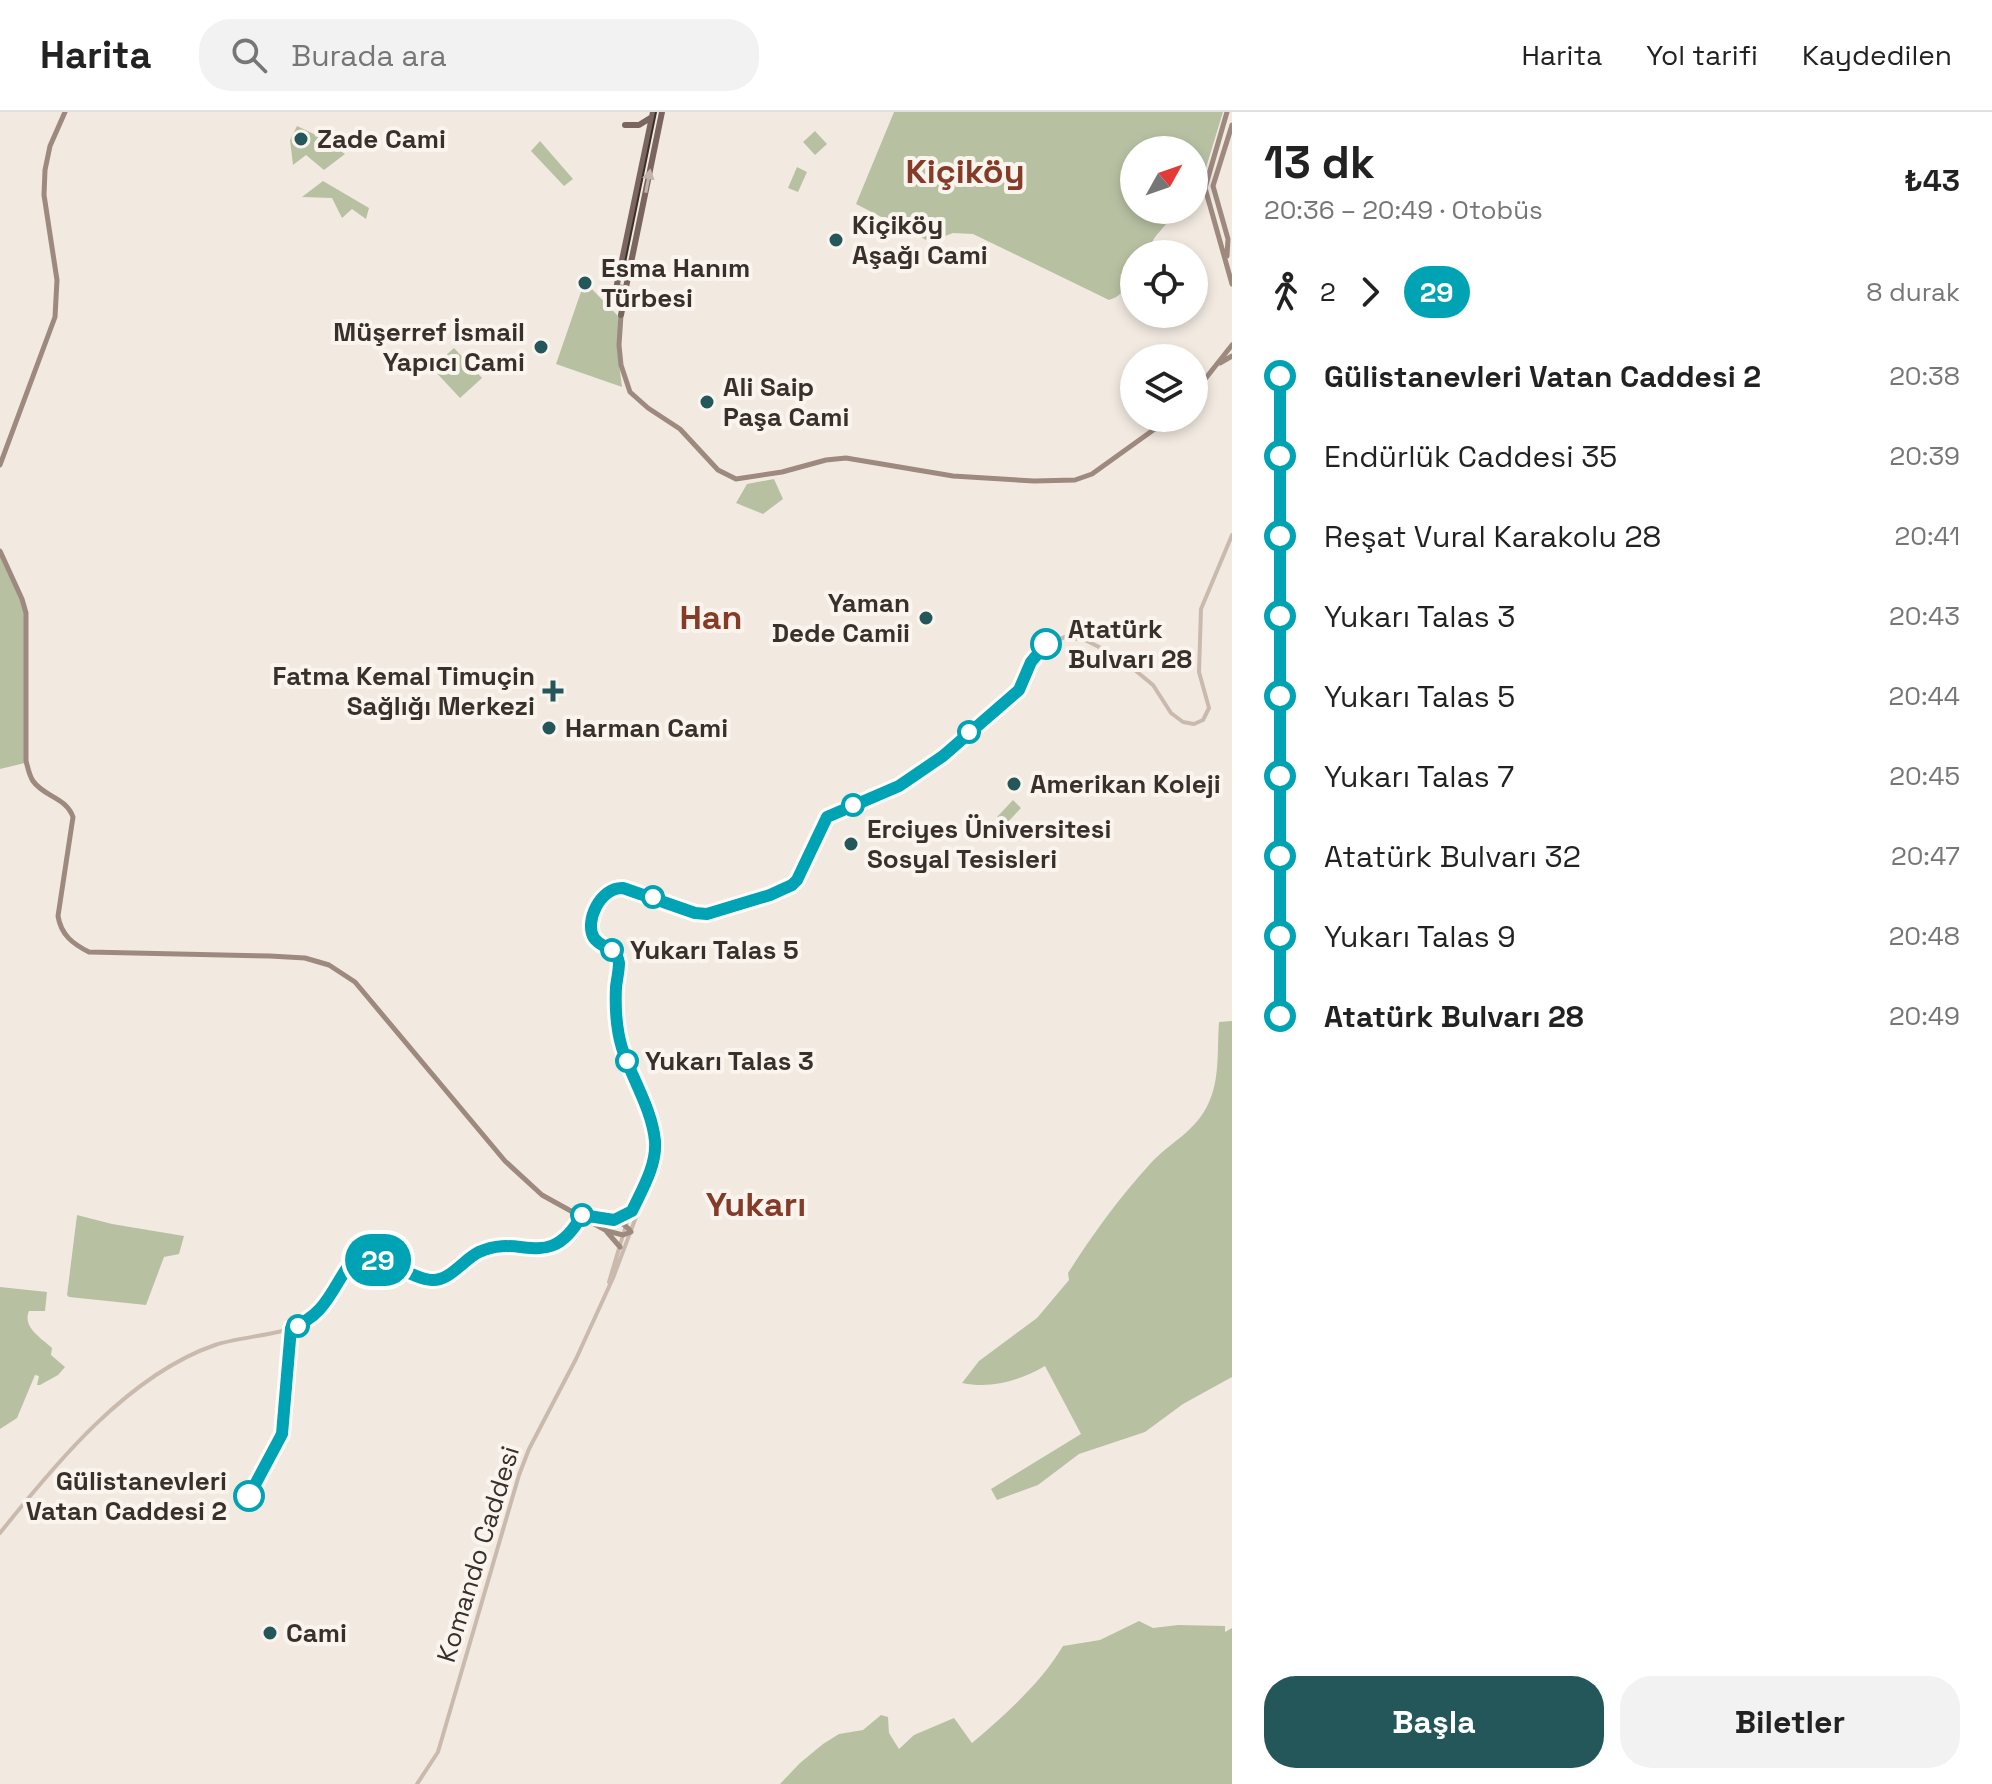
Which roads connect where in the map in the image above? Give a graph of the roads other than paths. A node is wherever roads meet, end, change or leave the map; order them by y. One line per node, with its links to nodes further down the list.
1 (65, 112): 17 (main road)
2 (662, 112): 10 (main road, one-way to 2)
3 (1227, 112): 7 (main road)
4 (652, 114): 5 (main road); 9 (main road)
5 (625, 125)
6 (1232, 125): 7 (main road)
7 (1227, 257): 8 (main road)
8 (1232, 284)
9 (616, 292): 10 (main road); 11 (main road)
10 (625, 294): 11 (main road)
11 (621, 315): 16 (main road)
12 (1232, 345): 14 (main road)
13 (1232, 356): 14 (main road)
14 (1213, 369): 15 (main road)
15 (1208, 375)
16 (1150, 432)
17 (0, 465)
18 (1232, 535): 20 (street)
19 (0, 551): 22 (main road)
20 (654, 1157): 21 (street); 26 (street)
21 (632, 1211): 23 (main road); 24 (street)
22 (582, 1215): 23 (main road); 25 (main road); 30 (street)
23 (614, 1220): 24 (main road)
24 (626, 1225): 26 (main road); 27 (street)
25 (607, 1231): 27 (main road); 28 (main road)
26 (631, 1232): 27 (main road); 29 (street)
27 (623, 1235): 28 (street)
28 (620, 1247): 29 (street)
29 (605, 1295): 31 (street, Komando Caddesi)
30 (0, 1533)
31 (417, 1784)

